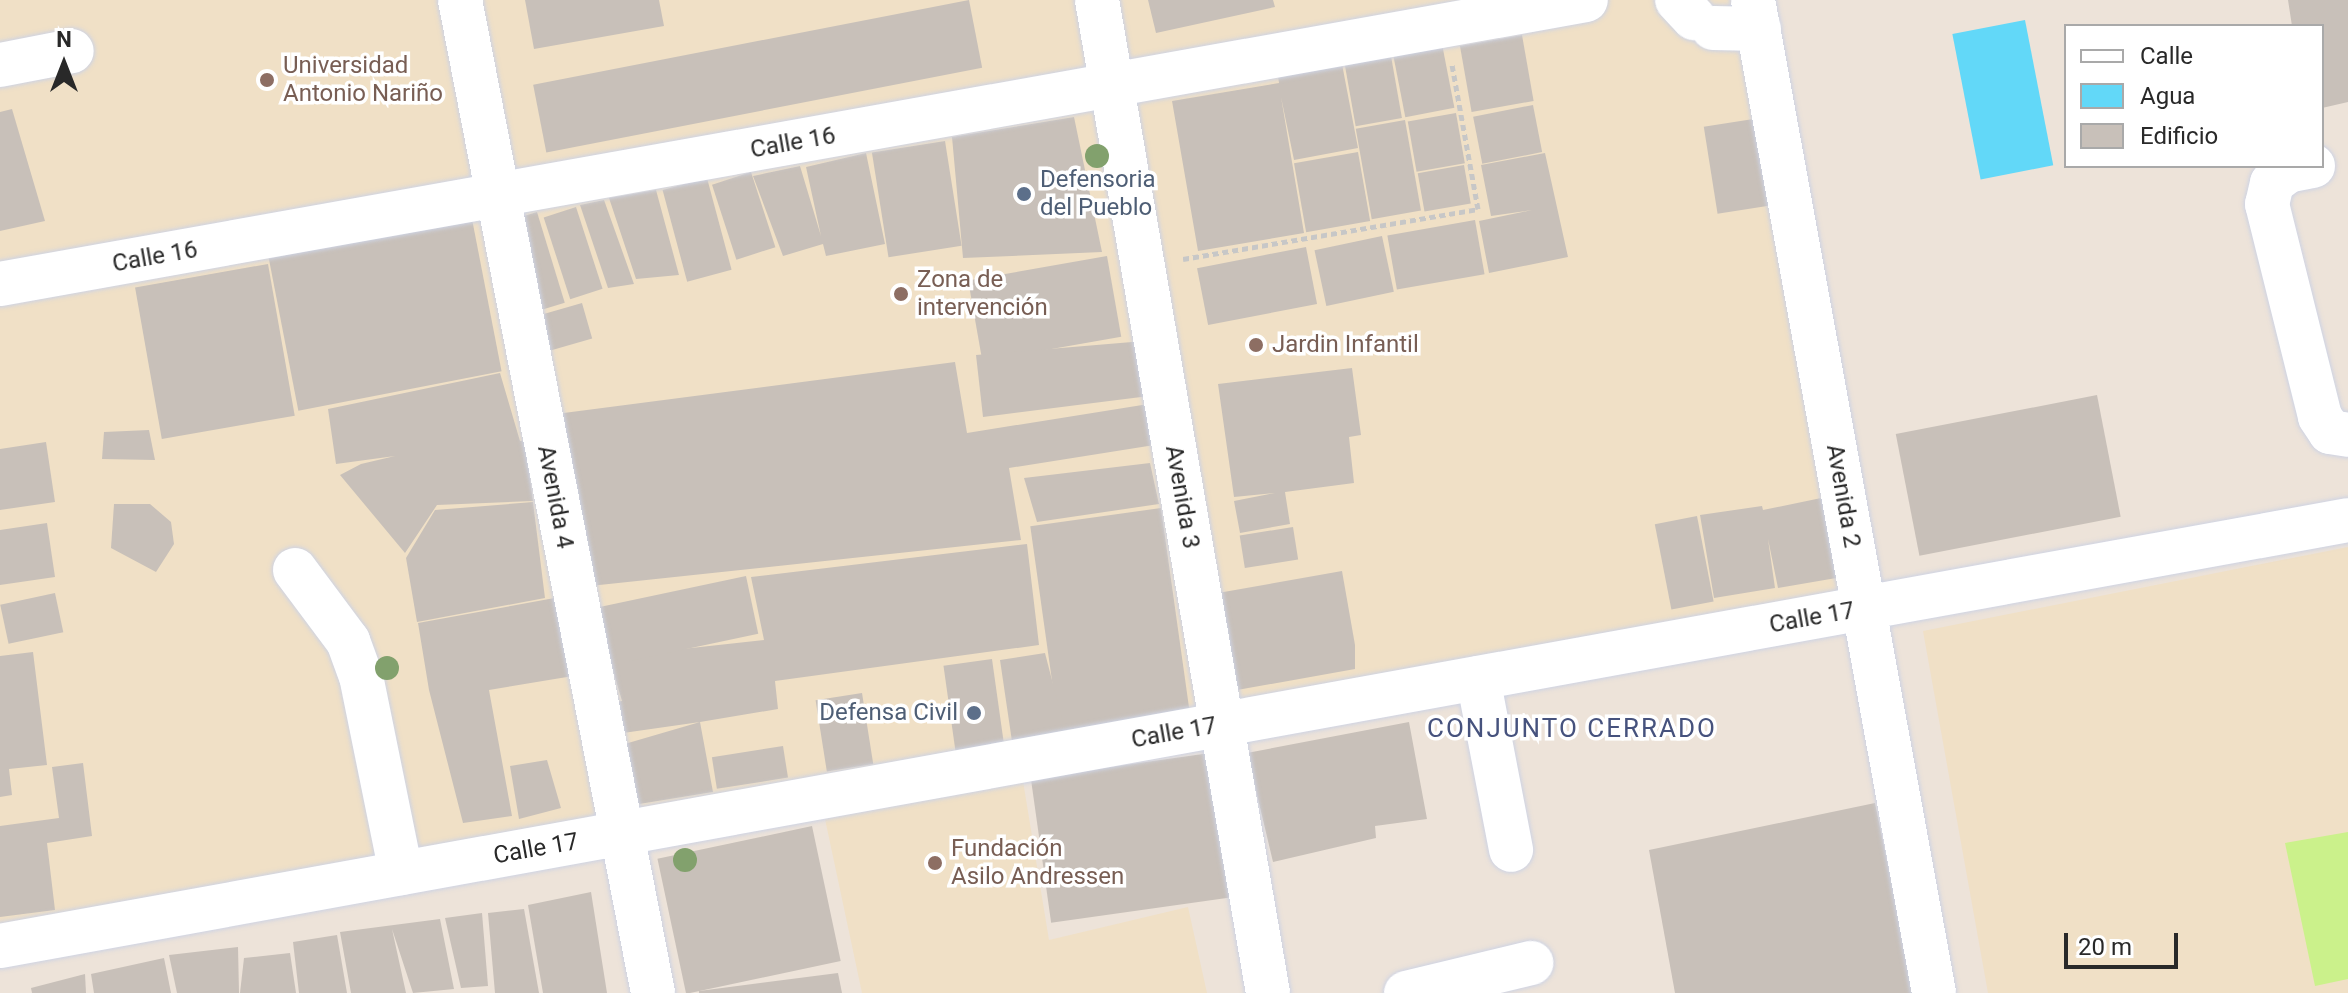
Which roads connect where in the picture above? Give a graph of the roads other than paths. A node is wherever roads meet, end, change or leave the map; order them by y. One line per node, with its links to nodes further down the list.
1 (460, 0): 12 (street, Avenida 4)
2 (1097, 0): 8 (street, Avenida 3)
3 (1586, 0): 8 (street, Calle 16)
4 (1756, 14): 5 (street); 17 (street, Avenida 2)
5 (1695, 16)
6 (72, 51): 7 (street)
7 (0, 65)
8 (1112, 84): 12 (street, Calle 16); 19 (street, Avenida 3)
9 (2348, 160): 10 (street)
10 (2324, 164)
11 (2303, 168): 14 (street)
12 (497, 197): 13 (street, Calle 16); 20 (street, Avenida 4)
13 (0, 284)
14 (2348, 435)
15 (2348, 520): 17 (street, Calle 17)
16 (295, 570): 22 (street)
17 (1864, 609): 18 (street, Calle 17); 28 (street, Avenida 2)
18 (1478, 678): 19 (street, Calle 17); 21 (street)
19 (1220, 725): 20 (street, Calle 17); 26 (street, Avenida 3)
20 (619, 834): 22 (street, Calle 17); 25 (street, Avenida 4)
21 (1511, 850)
22 (401, 873): 23 (street, Calle 17)
23 (0, 946)
24 (1531, 963): 27 (street)
25 (653, 993)
26 (1268, 993)
27 (1406, 993)
28 (1934, 993)

